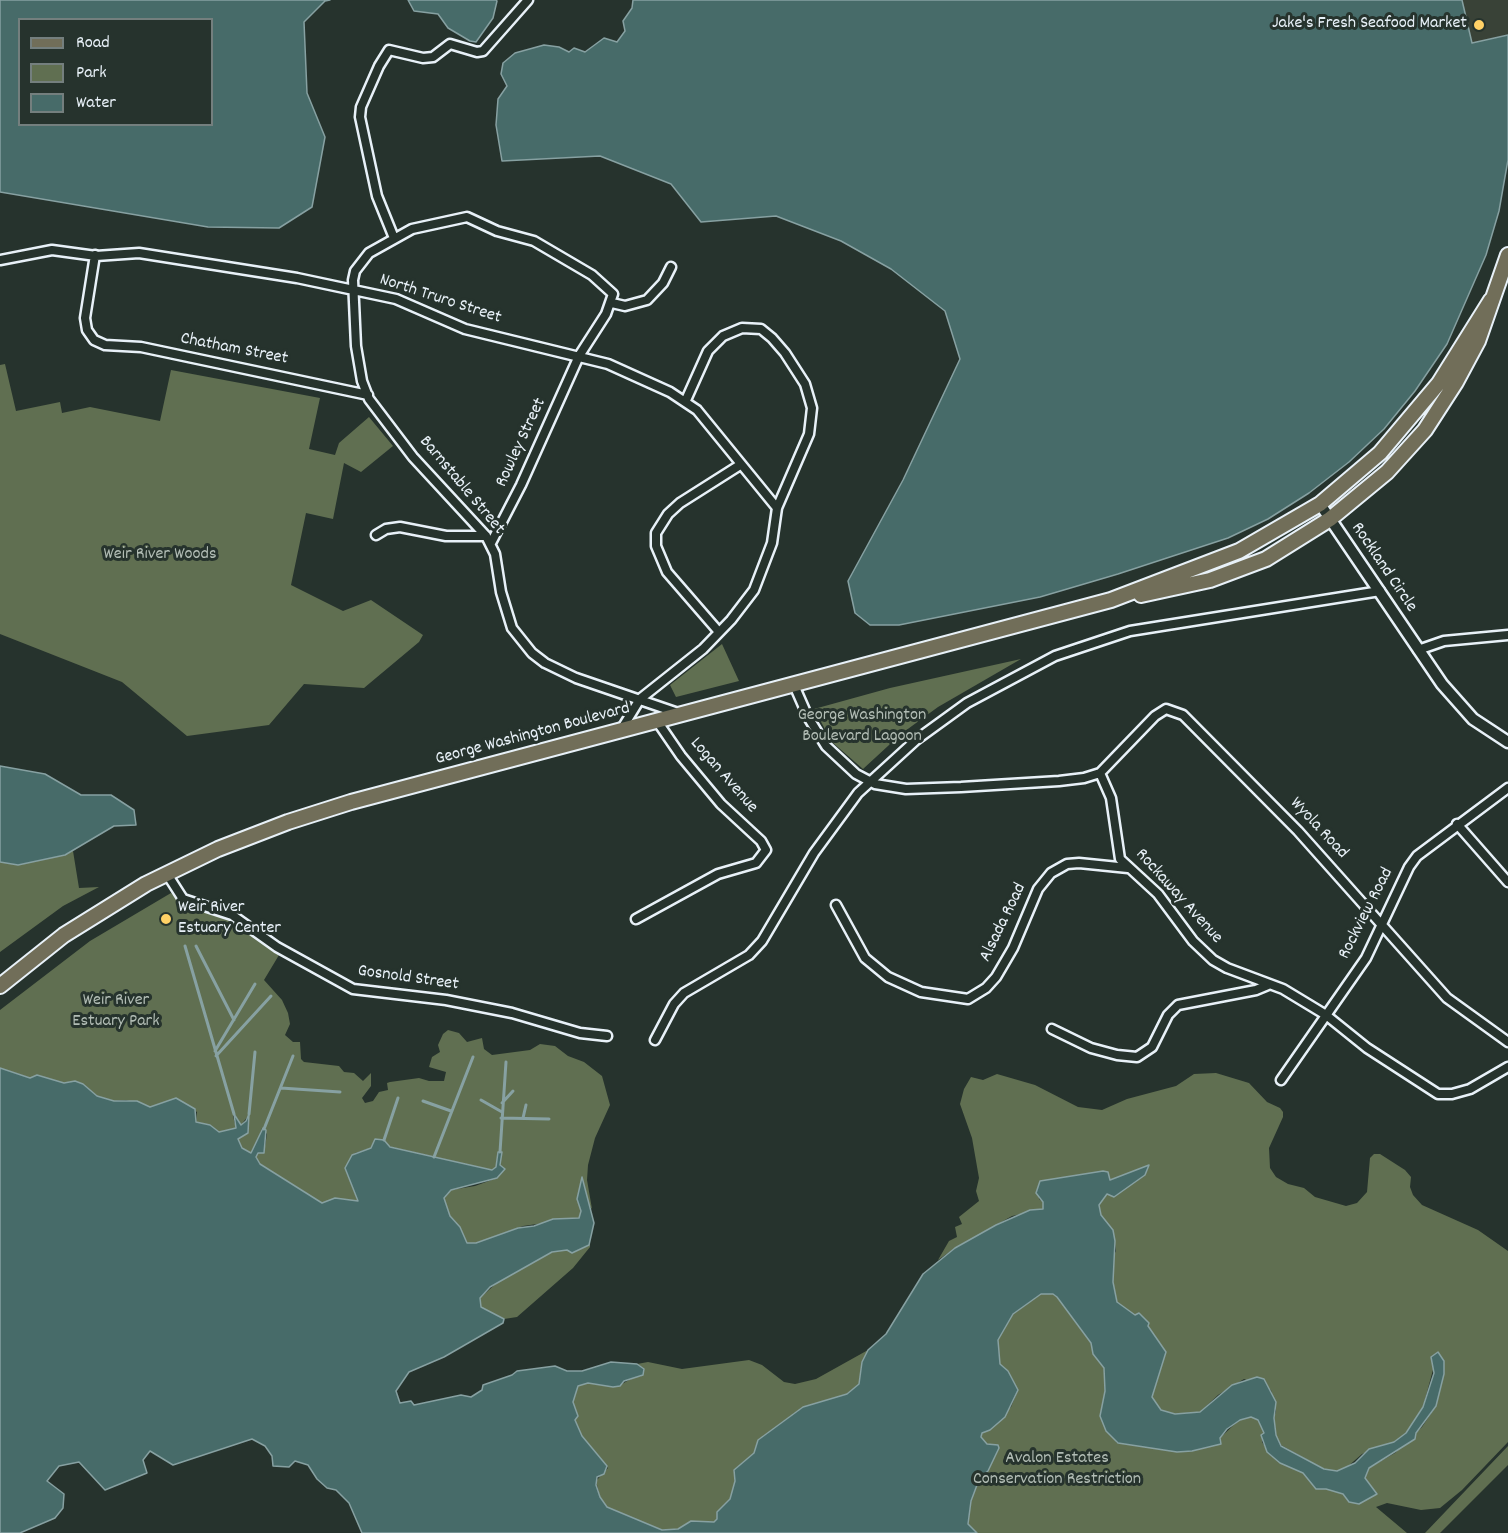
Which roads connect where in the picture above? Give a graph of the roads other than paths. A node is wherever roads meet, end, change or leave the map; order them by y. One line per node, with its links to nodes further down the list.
1 (527, 0): 2 (street)
2 (394, 238): 7 (street, Barnstable Street); 9 (street, Barnstable Street)
3 (95, 255): 5 (street, North Truro Street); 7 (street, North Truro Street); 11 (street, Chatham Street)
4 (1508, 255): 8 (main road, George Washington Boulevard)
5 (0, 260)
6 (671, 267): 9 (street)
7 (354, 291): 10 (street, North Truro Street); 11 (street, Barnstable Street)
8 (1491, 300): 14 (main road, George Washington Boulevard); 16 (main road, George Washington Boulevard)
9 (612, 303): 10 (street, Rowley Street)
10 (579, 356): 12 (street, North Truro Street); 18 (street, Rowley Street)
11 (368, 395): 18 (street, Barnstable Street)
12 (686, 400): 13 (street, North Truro Street); 15 (street)
13 (740, 465): 15 (street, North Truro Street); 21 (street)
14 (1320, 504): 16 (street, Rockland Circle); 20 (main road, George Washington Boulevard)
15 (777, 508): 21 (street)
16 (1330, 519): 19 (street, Rockland Circle); 20 (main road, George Washington Boulevard)
17 (376, 535): 18 (street)
18 (489, 540): 25 (street, Barnstable Street)
19 (1380, 591): 23 (street, Rockland Circle); 31 (street)
20 (1111, 600): 24 (main road, George Washington Boulevard)
21 (719, 632): 25 (street)
22 (1508, 635): 23 (street)
23 (1418, 650): 29 (street, Rockland Circle)
24 (794, 685): 26 (main road, George Washington Boulevard); 31 (street)
25 (640, 699): 26 (street, Barnstable Street); 28 (street)
26 (681, 714): 27 (main road, George Washington Boulevard)
27 (657, 721): 28 (main road, George Washington Boulevard); 38 (street, Logan Avenue)
28 (621, 730): 35 (main road, George Washington Boulevard)
29 (1508, 742)
30 (1100, 773): 31 (street); 34 (street, Rockaway Avenue); 39 (street, Wyola Road)
31 (870, 782): 45 (street)
32 (1508, 788): 33 (street, Rockview Road)
33 (1457, 824): 36 (street); 39 (street, Rockview Road)
34 (1128, 868): 37 (street, Alsada Road); 40 (street, Rockaway Avenue)
35 (167, 874): 41 (main road, George Washington Boulevard); 44 (street, Gosnold Street)
36 (1508, 882)
37 (836, 905)
38 (636, 919)
39 (1384, 925): 42 (street, Rockview Road); 46 (street, Wyola Road)
40 (1268, 985): 42 (street, Rockaway Avenue); 43 (street)
41 (0, 986)
42 (1326, 1015): 47 (street, Rockaway Avenue); 48 (street, Rockview Road)
43 (1052, 1029)
44 (607, 1036)
45 (655, 1040)
46 (1508, 1042)
47 (1508, 1067)
48 (1281, 1080)

